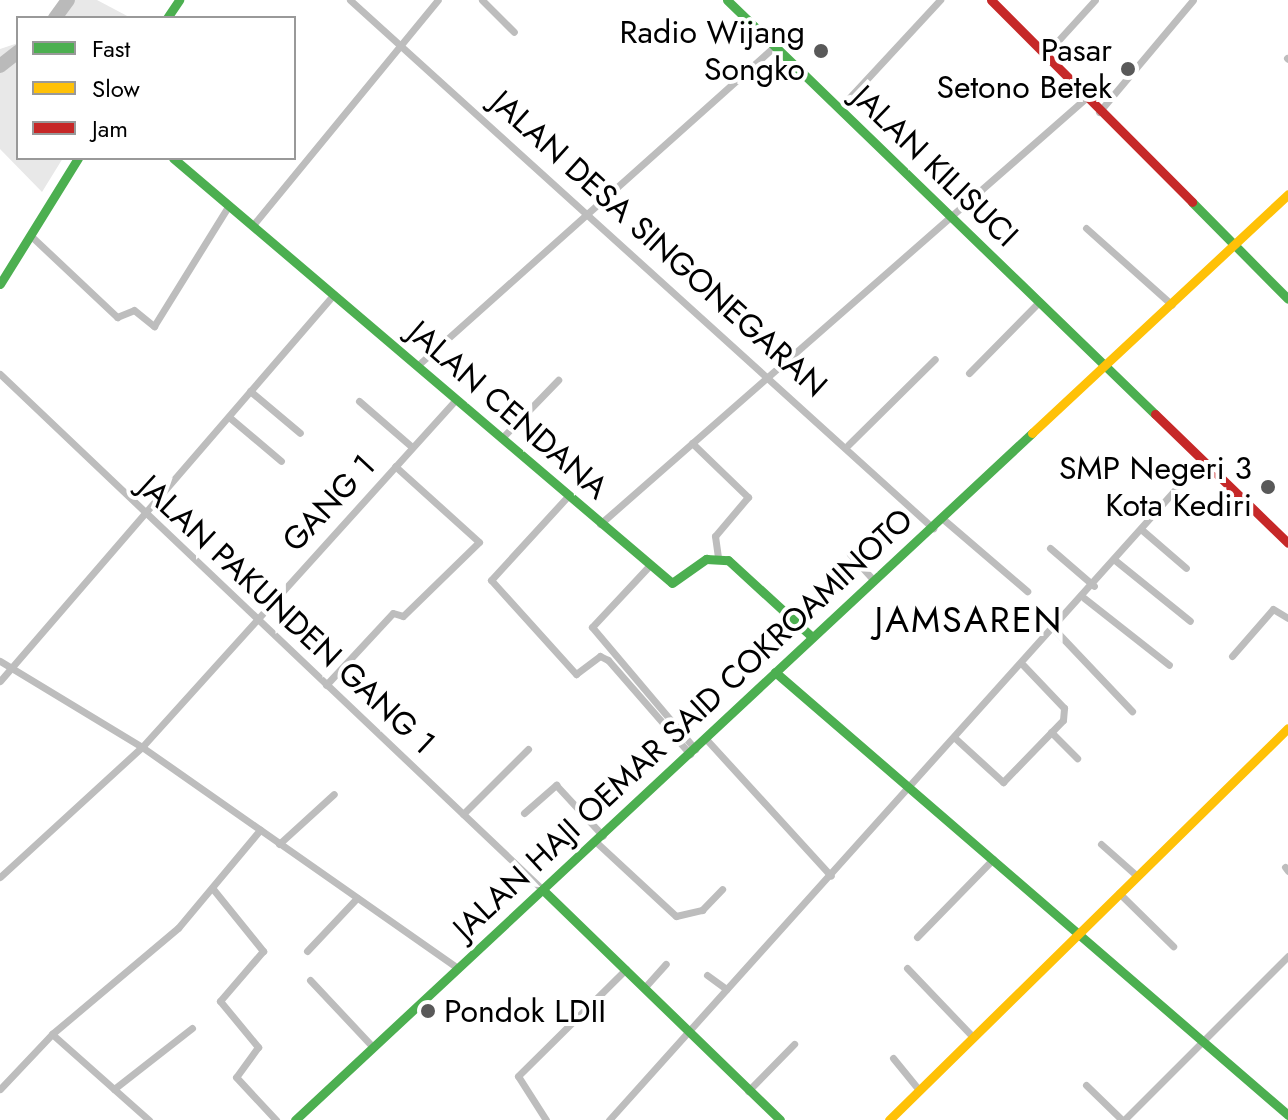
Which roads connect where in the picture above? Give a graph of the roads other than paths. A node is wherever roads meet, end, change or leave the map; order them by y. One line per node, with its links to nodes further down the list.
1 (350, 0): 10 (street, JALAN DESA SINGONEGARAN)
2 (438, 0): 10 (street)
3 (482, 0): 9 (street)
4 (727, 0): 11 (street, JALAN KILISUCI)
5 (940, 0): 14 (street)
6 (991, 0): 12 (street)
7 (1095, 0): 12 (street)
8 (1193, 0): 15 (street)
9 (514, 32)
10 (400, 45): 20 (street, JALAN DESA SINGONEGARAN); 22 (street)
11 (775, 46): 14 (street, JALAN KILISUCI); 20 (street)
12 (1045, 55): 13 (street)
13 (1086, 98): 15 (street); 21 (street)
14 (839, 109): 21 (street, JALAN KILISUCI)
15 (1099, 112): 25 (street)
16 (77, 160): 24 (street)
17 (175, 160): 19 (street, JALAN CENDANA)
18 (1288, 194): 25 (street, JALAN HAJI OEMAR SAID COKROAMINOTO)
19 (229, 205): 22 (street, JALAN CENDANA); 24 (street)
20 (586, 211): 32 (street); 36 (street, JALAN DESA SINGONEGARAN)
21 (949, 215): 29 (street, JALAN KILISUCI); 36 (street)
22 (253, 225): 27 (street, JALAN CENDANA)
23 (1086, 228): 30 (street)
24 (30, 235): 26 (street)
25 (1232, 247): 28 (street); 30 (street, JALAN HAJI OEMAR SAID COKROAMINOTO)
26 (0, 284)
27 (334, 294): 32 (street, JALAN CENDANA); 38 (street)
28 (1288, 299)
29 (1039, 302): 33 (street, JALAN KILISUCI); 34 (street)
30 (1172, 305): 33 (street, JALAN HAJI OEMAR SAID COKROAMINOTO)
31 (935, 359): 45 (street)
32 (417, 366): 39 (street, JALAN CENDANA)
33 (1107, 368): 48 (street, JALAN KILISUCI); 52 (street, JALAN HAJI OEMAR SAID COKROAMINOTO)
34 (969, 373)
35 (0, 374): 51 (street, JALAN PAKUNDEN GANG 1)
36 (767, 375): 44 (street); 45 (street, JALAN DESA SINGONEGARAN)
37 (558, 380): 43 (street)
38 (250, 391): 41 (street); 42 (street)
39 (456, 399): 43 (street, JALAN CENDANA); 46 (street, GANG 1)
40 (359, 401): 46 (street)
41 (229, 417): 47 (street); 51 (street)
42 (300, 433)
43 (502, 438): 50 (street, JALAN CENDANA)
44 (692, 443): 53 (street); 59 (street)
45 (848, 445): 54 (street, JALAN DESA SINGONEGARAN)
46 (412, 447): 49 (street, GANG 1)
47 (281, 461)
48 (1201, 461): 55 (street); 56 (street, JALAN KILISUCI)
49 (395, 466): 67 (street, GANG 1); 79 (street)
50 (568, 496): 53 (street, JALAN CENDANA); 87 (street)
51 (145, 515): 67 (street, JALAN PAKUNDEN GANG 1); 76 (street)
52 (943, 519): 54 (street, JALAN HAJI OEMAR SAID COKROAMINOTO); 65 (street)
53 (600, 524): 61 (street, JALAN CENDANA)
54 (933, 528): 63 (street, JALAN HAJI OEMAR SAID COKROAMINOTO)
55 (1142, 530): 60 (street); 62 (street)
56 (1287, 542)
57 (1050, 548): 64 (street)
58 (850, 554): 63 (street)
59 (718, 558): 61 (street, JALAN CENDANA); 71 (street)
60 (1116, 561): 64 (street); 69 (street)
61 (650, 565): 87 (street)
62 (1186, 568)
63 (874, 581): 71 (street, JALAN HAJI OEMAR SAID COKROAMINOTO)
64 (1094, 586): 66 (street)
65 (1027, 591)
66 (1084, 598): 70 (street); 75 (street)
67 (254, 618): 79 (street, JALAN PAKUNDEN GANG 1); 85 (street, GANG 1)
68 (1288, 618): 72 (street)
69 (1190, 621)
70 (1055, 630): 74 (street); 80 (street)
71 (812, 637): 77 (street, JALAN HAJI OEMAR SAID COKROAMINOTO)
72 (1232, 656)
73 (0, 661): 76 (street)
74 (1023, 665): 82 (street); 84 (street)
75 (1169, 665)
76 (14, 666): 78 (street); 85 (street)
77 (775, 672): 83 (street, JALAN HAJI OEMAR SAID COKROAMINOTO); 89 (street)
78 (0, 681)
79 (326, 685): 92 (street, JALAN PAKUNDEN GANG 1)
80 (1132, 711)
81 (1288, 728): 99 (street)
82 (1051, 732): 84 (street); 88 (street)
83 (706, 739): 87 (street, JALAN HAJI OEMAR SAID COKROAMINOTO); 98 (street)
84 (956, 739): 89 (street)
85 (142, 747): 93 (street); 100 (street, GANG 1)
86 (528, 749): 92 (street)
87 (693, 752): 94 (street, JALAN HAJI OEMAR SAID COKROAMINOTO)
88 (1077, 758)
89 (912, 788): 97 (street); 98 (street)
90 (334, 794): 95 (street)
91 (524, 813): 94 (street)
92 (463, 814): 103 (street, JALAN PAKUNDEN GANG 1)
93 (260, 830): 95 (street); 101 (street)
94 (600, 839): 102 (street); 103 (street, JALAN HAJI OEMAR SAID COKROAMINOTO)
95 (279, 844): 105 (street)
96 (1101, 844): 99 (street)
97 (995, 857): 106 (street); 107 (street)
98 (831, 876): 118 (street)
99 (1137, 876): 104 (street)
100 (0, 877)
101 (213, 889): 121 (street); 134 (street)
102 (722, 889)
103 (543, 890): 112 (street, JALAN HAJI OEMAR SAID COKROAMINOTO); 114 (street)
104 (1119, 893): 106 (street); 108 (street)
105 (357, 898): 109 (street); 112 (street)
106 (1079, 932): 122 (street); 123 (street)
107 (917, 937)
108 (1173, 946)
109 (307, 951)
110 (1288, 956): 123 (street)
111 (666, 964): 117 (street)
112 (458, 968): 125 (street, JALAN HAJI OEMAR SAID COKROAMINOTO)
113 (907, 968): 122 (street)
114 (626, 969): 117 (street); 136 (street)
115 (707, 975): 118 (street)
116 (310, 980): 125 (street)
117 (645, 987): 120 (street)
118 (726, 989): 120 (street)
119 (192, 1028): 129 (street)
120 (688, 1031): 131 (street); 137 (street)
121 (52, 1034): 128 (street); 129 (street)
122 (973, 1037): 130 (street)
123 (1204, 1040): 132 (street); 140 (street)
124 (794, 1044): 131 (street)
125 (373, 1047): 135 (street, JALAN HAJI OEMAR SAID COKROAMINOTO)
126 (893, 1058): 130 (street)
127 (1086, 1085): 140 (street)
128 (0, 1089)
129 (114, 1089): 133 (street)
130 (919, 1090): 139 (street)
131 (748, 1091): 138 (street)
132 (1288, 1115)
133 (149, 1120)
134 (276, 1120)
135 (295, 1120)
136 (546, 1120)
137 (609, 1120)
138 (780, 1120)
139 (889, 1120)
140 (1123, 1120)

